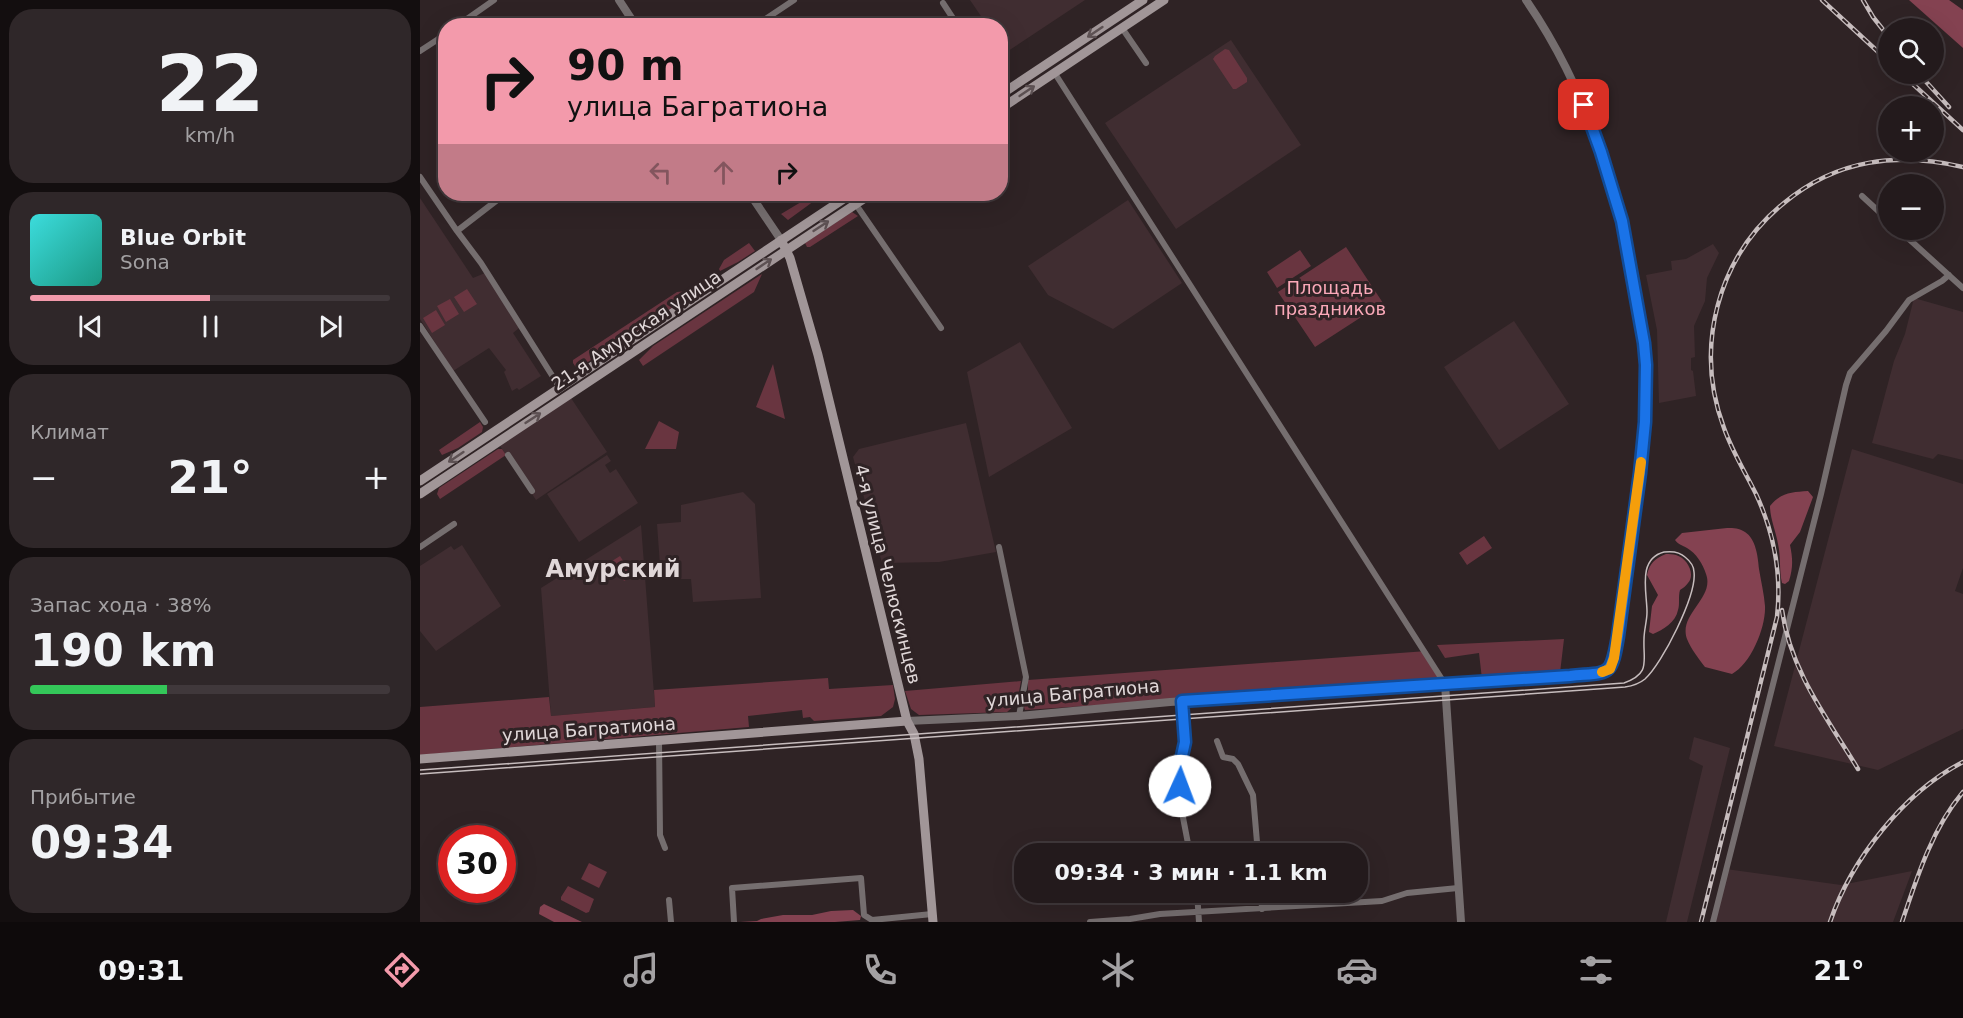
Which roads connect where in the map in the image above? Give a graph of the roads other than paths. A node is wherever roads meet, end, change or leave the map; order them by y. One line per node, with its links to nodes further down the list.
1 (494, 0): 8 (street)
2 (619, 0): 9 (street)
3 (794, 0): 10 (street)
4 (1143, 0): 15 (main road, one-way to 15)
5 (1164, 0): 12 (main road)
6 (1526, 0): 46 (street, улица Багратиона)
7 (943, 3): 11 (street)
8 (468, 18)
9 (631, 18)
10 (767, 18)
11 (953, 18)
12 (1122, 28): 16 (street); 17 (main road)
13 (438, 39): 14 (street)
14 (420, 51)
15 (1048, 63): 17 (main road); 18 (main road)
16 (1146, 63)
17 (1054, 72): 19 (main road, one-way to 17); 46 (street)
18 (1008, 88)
19 (1008, 104)
20 (420, 177): 29 (street)
21 (1862, 196): 28 (street)
22 (496, 201): 29 (street)
23 (755, 201): 30 (street)
24 (840, 201): 30 (main road, 21-я Амурская улица)
25 (854, 201): 27 (main road)
26 (863, 201): 27 (main road, 21-я Амурская улица)
27 (857, 206): 32 (main road, 21-я Амурская улица, one-way to 27); 36 (street)
28 (1878, 211)
29 (456, 231): 37 (street)
30 (781, 240): 32 (main road, 4-я улица Челюскинцев); 37 (main road, 21-я Амурская улица)
31 (1910, 240): 33 (street)
32 (787, 249): 42 (main road, 21-я Амурская улица, one-way to 32); 49 (main road, 4-я улица Челюскинцев)
33 (1949, 275): 34 (street); 68 (street)
34 (1963, 288)
35 (420, 326): 38 (street)
36 (941, 328)
37 (560, 388): 40 (main road, 21-я Амурская улица, one-way to 40)
38 (485, 422)
39 (508, 455): 41 (street)
40 (420, 481)
41 (532, 491)
42 (420, 494)
43 (454, 524): 44 (street)
44 (420, 547)
45 (999, 547): 48 (street)
46 (1445, 684): 47 (street, улица Багратиона); 56 (street)
47 (1182, 701): 48 (street, улица Багратиона); 53 (street)
48 (1019, 716): 49 (street, улица Багратиона)
49 (907, 721): 50 (main road, улица Багратиона); 62 (main road, 4-я улица Челюскинцев)
50 (659, 740): 52 (main road, улица Багратиона); 55 (street)
51 (1217, 741): 54 (street)
52 (420, 759)
53 (1188, 843)
54 (1257, 843)
55 (665, 848)
56 (1458, 888): 60 (street); 67 (street)
57 (669, 900): 63 (street)
58 (1198, 903): 61 (street)
59 (1262, 903): 60 (street)
60 (1262, 909): 61 (street)
61 (1199, 913): 65 (street); 66 (street)
62 (933, 918): 64 (street)
63 (671, 922)
64 (734, 922)
65 (1090, 922)
66 (1199, 922)
67 (1461, 922)
68 (1713, 922)

